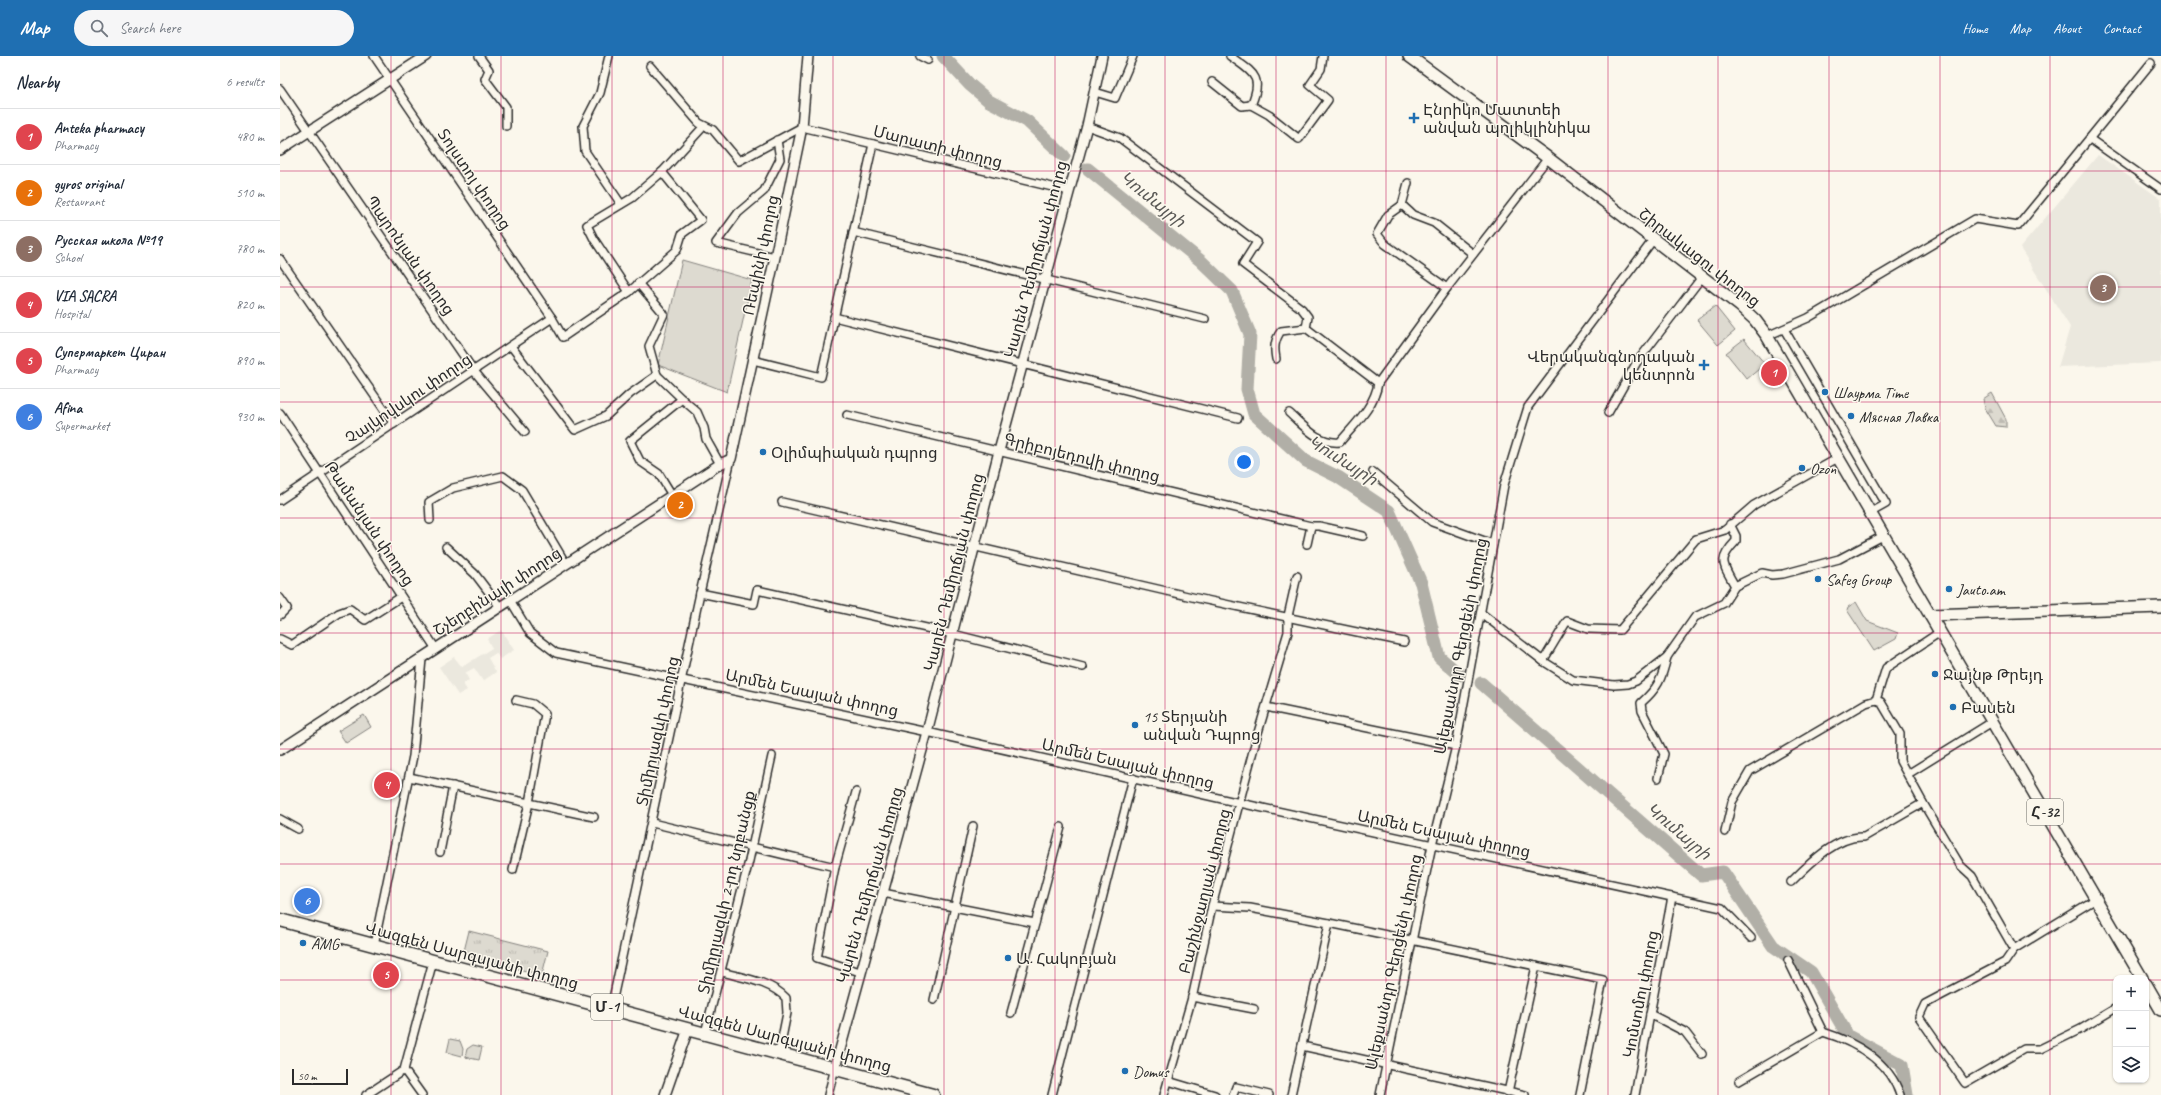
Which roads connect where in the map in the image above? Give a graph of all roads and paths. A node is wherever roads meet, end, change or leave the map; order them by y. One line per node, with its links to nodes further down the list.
1 (374, 56): 15 (street, Տոլստոյ փողոց)
2 (426, 56): 15 (street)
3 (479, 56): 20 (street)
4 (609, 56): 34 (street)
5 (808, 56): 23 (street, Ռեպինի փողոց)
6 (920, 56): 12 (street)
7 (1102, 56): 18 (street, Կարեն Դեմիրճյան փողոց)
8 (1133, 56): 18 (street)
9 (1230, 56): 19 (street)
10 (1323, 56): 19 (street)
11 (1409, 56): 29 (main road, Շիրակացու փողոց)
12 (928, 60)
13 (2151, 63): 25 (street)
14 (650, 66): 21 (street)
15 (390, 79): 24 (street); 47 (street, Տոլստոյ փողոց)
16 (1212, 82): 19 (street)
17 (280, 89): 24 (street, Պարոնյան փողոց)
18 (1094, 92): 22 (street, Կարեն Դեմիրճյան փողոց)
19 (1251, 106)
20 (506, 126)
21 (704, 126): 26 (street); 30 (street)
22 (1087, 126): 33 (street, Կարեն Դեմիրճյան փողոց); 49 (street)
23 (802, 127): 26 (street); 27 (street, Մարատի փողոց); 39 (street, Ռեպինի փողոց)
24 (309, 132): 28 (street); 56 (street, Պարոնյան փողոց)
25 (2090, 139): 32 (street); 50 (street)
26 (777, 140): 39 (street)
27 (873, 144): 33 (street, Մարատի փողոց); 36 (street)
28 (280, 150)
29 (1548, 158): 37 (main road, Շիրակացու փողոց); 38 (street)
30 (662, 172): 34 (street); 43 (street)
31 (1408, 183): 35 (street)
32 (2161, 189)
33 (1068, 191): 42 (street, Կարեն Դեմիրճյան փողոց)
34 (621, 204): 45 (street)
35 (1402, 205): 38 (street); 44 (street)
36 (853, 232): 42 (street); 46 (street)
37 (1653, 240): 41 (main road, Շիրակացու փողոց); 83 (street, Ալեքսանդր Գերցենի փողոց)
38 (1474, 254): 44 (street)
39 (776, 257): 54 (street, Ռեպինի փողոց)
40 (280, 259): 65 (street)
41 (1702, 277): 51 (main road, Շիրակացու փողոց); 62 (street)
42 (1046, 278): 48 (street); 55 (street, Կարեն Դեմիրճյան փողոց)
43 (638, 284): 45 (street); 57 (street)
44 (1448, 288): 58 (street)
45 (629, 292): 47 (street, Տոլստոյ փողոց)
46 (834, 317): 54 (street); 55 (street)
47 (552, 318): 52 (street, Չայկովսկու փողոց)
48 (1205, 319)
49 (1306, 328): 53 (street); 58 (street)
50 (1784, 329): 51 (street); 76 (street)
51 (1767, 336): 68 (main road, Շիրակացու փողոց)
52 (511, 346): 56 (street, Չայկովսկու փողոց); 57 (street)
53 (1276, 359)
54 (753, 360): 69 (street, Ռեպինի փողոց)
55 (1022, 363): 64 (street); 67 (street, Կարեն Դեմիրճյան փողոց)
56 (474, 371): 65 (street, Չայկովսկու փողոց); 66 (street, Պարոնյան փողոց)
57 (657, 375): 59 (street)
58 (1378, 383): 61 (street)
59 (682, 399): 70 (street); 73 (street)
60 (280, 413): 72 (street, Թամանյան փողոց)
61 (1289, 413)
62 (1608, 413)
63 (847, 414): 67 (street, Գրիբոյեդովի փողոց)
64 (1238, 418)
65 (394, 424): 72 (street, Չայկովսկու փողոց)
66 (525, 432)
67 (1000, 451): 79 (street, Գրիբոյեդովի փողոց); 84 (street, Կարեն Դեմիրճյան փողոց)
68 (1838, 458): 76 (main road, Շիրակացու փողոց); 78 (street)
69 (731, 459): 70 (street, Շչերբինայի փողոց); 89 (street, Տիմիրյազևի փողոց)
70 (720, 464): 73 (street, Շչերբինայի փողոց)
71 (1373, 472): 83 (street)
72 (320, 474): 74 (street, Չայկովսկու փողոց); 90 (street, Թամանյան փողոց)
73 (672, 495): 86 (street, Շչերբինայի փողոց)
74 (280, 500)
75 (782, 502): 84 (street)
76 (1870, 513): 81 (main road, Շիրակացու փողոց)
77 (430, 520): 86 (street)
78 (1730, 524): 88 (street); 106 (street)
79 (1311, 526): 80 (street, Գրիբոյեդովի փողոց); 82 (street)
80 (1363, 536)
81 (1883, 536): 88 (street); 97 (main road, Շիրակացու փողոց)
82 (1307, 544)
83 (1493, 544): 95 (street, Ալեքսանդր Գերցենի փողոց)
84 (975, 546): 98 (street); 100 (street, Կարեն Դեմիրճյան փողոց)
85 (446, 547): 93 (street)
86 (566, 564): 92 (street, Շչերբինայի փողոց)
87 (1297, 576): 98 (street, Բաշինջաղյան փողոց)
88 (1735, 586): 104 (street)
89 (700, 593): 100 (street); 108 (street, Տիմիրյազևի փողոց)
90 (402, 597): 101 (street); 103 (street, Թամանյան փողոց)
91 (280, 598): 96 (street)
92 (510, 600): 93 (street, Շչերբինայի փողոց); 108 (street, Արմեն Եսայան փողոց)
93 (500, 607): 103 (street, Շչերբինայի փողոց)
94 (2161, 607): 97 (main road)
95 (1481, 613): 106 (street); 114 (street, Ալեքսանդր Գերցենի փողոց)
96 (280, 615)
97 (1930, 615): 99 (main road, Հ-32)
98 (1288, 616): 102 (street); 111 (street, Բաշինջաղյան փողոց)
99 (1940, 632): 110 (street); 112 (main road, Հ-32)
100 (952, 634): 107 (street); 113 (street, Կարեն Դեմիրճյան փողոց)
101 (280, 639)
102 (1404, 642)
103 (436, 649): 105 (street, Շչերբինայի փողոց)
104 (1667, 657): 106 (street); 120 (street)
105 (422, 659): 115 (street, Շչերբինայի փողոց); 118 (street)
106 (1543, 661)
107 (1083, 667)
108 (682, 678): 113 (street, Արմեն Եսայան փողոց); 128 (street, Տիմիրյազևի փողոց)
109 (516, 700): 123 (street)
110 (1876, 700): 117 (street); 132 (street)
111 (1266, 707): 114 (street); 124 (street, Բաշինջաղյան փողոց)
112 (1992, 722): 117 (street); 141 (main road, Հ-32)
113 (928, 732): 119 (street, Արմեն Եսայան փողոց); 139 (street, Կարեն Դեմիրճյան փողոց)
114 (1456, 746): 133 (street, Ալեքսանդր Գերցենի փողոց)
115 (280, 750)
116 (772, 756): 134 (street, Տիմիրյազևի 2-րդ նրբանցք)
117 (1908, 774): 125 (street)
118 (409, 777): 121 (street); 149 (street)
119 (1133, 778): 124 (street, Արմեն Եսայան փողոց); 183 (street)
120 (1658, 778)
121 (453, 786): 123 (street); 135 (street)
122 (856, 792): 136 (street)
123 (529, 803): 126 (street); 137 (street)
124 (1240, 803): 133 (street, Արմեն Եսայան փողոց); 142 (street, Բաշինջաղյան փողոց)
125 (1923, 803): 138 (street); 150 (street)
126 (594, 817)
127 (280, 819): 131 (street)
128 (652, 823): 134 (street); 160 (street, Տիմիրյազևի փողոց)
129 (973, 826): 143 (street)
130 (1061, 827): 145 (street)
131 (298, 829)
132 (1725, 832)
133 (1432, 845): 140 (street, Արմեն Եսայան փողոց); 148 (street, Ալեքսանդր Գերցենի փողոց)
134 (752, 846): 136 (street); 154 (street, Տիմիրյազևի 2-րդ նրբանցք)
135 (440, 852)
136 (835, 867): 155 (street)
137 (513, 870)
138 (1791, 882)
139 (883, 893): 143 (street); 155 (street, Կարեն Դեմիրճյան փողոց)
140 (1672, 897): 147 (street, Արմեն Եսայան փողոց); 165 (street, Կոմսոմոլ փողոց)
141 (2096, 899): 150 (street); 156 (main road, Հ-32)
142 (1212, 906): 146 (street); 158 (street, Բաշինջաղյան փողոց)
143 (955, 908): 145 (street); 159 (street)
144 (280, 920): 149 (highway, Վազգեն Սարգսյանի փողոց / Մ-1)
145 (1035, 923): 164 (street)
146 (1329, 923): 148 (street); 169 (street)
147 (1751, 938)
148 (1414, 940): 153 (street); 172 (street, Ալեքսանդր Գերցենի փողոց)
149 (374, 945): 152 (highway, Վազգեն Սարգսյանի փողոց / Մ-1)
150 (2014, 949): 162 (street)
151 (1788, 960): 167 (street)
152 (433, 961): 160 (highway, Վազգեն Սարգսյանի փողոց / Մ-1); 174 (street)
153 (1536, 966): 177 (street); 191 (street)
154 (722, 972): 168 (street, Տիմիրյազևի 2-րդ նրբանցք); 170 (street)
155 (860, 972): 173 (street, Կարեն Դեմիրճյան փողոց)
156 (2140, 975)
157 (2149, 991): 163 (main road)
158 (1192, 997): 161 (street); 176 (street, Բաշինջաղյան փողոց)
159 (934, 1000)
160 (611, 1008): 166 (highway, Վազգեն Սարգսյանի փողոց / Մ-1)
161 (1254, 1009)
162 (2113, 1010)
163 (2161, 1010)
164 (1011, 1013)
165 (1650, 1014): 171 (street); 192 (street, Կոմսոմոլ փողոց)
166 (688, 1029): 168 (highway, Վազգեն Սարգսյանի փողոց / Մ-1); 180 (street)
167 (1823, 1032): 175 (street); 193 (street)
168 (706, 1033): 170 (highway, Վազգեն Սարգսյանի փողոց / Մ-1)
169 (1302, 1046): 172 (street); 188 (street)
170 (779, 1053): 173 (highway, Վազգեն Սարգսյանի փողոց / Մ-1)
171 (1702, 1054)
172 (1386, 1066): 177 (street); 189 (street, Ալեքսանդր Գերցենի փողոց)
173 (835, 1068): 181 (street, Կարեն Դեմիրճյան փողոց); 182 (highway, Վազգեն Սարգսյանի փողոց / Մ-1)
174 (404, 1070): 178 (street); 179 (street)
175 (1739, 1081)
176 (1168, 1082): 184 (street, Բաշինջաղյան փողոց); 185 (street)
177 (1508, 1092): 190 (street)
178 (366, 1095)
179 (422, 1095)
180 (665, 1095)
181 (828, 1095)
182 (933, 1095)
183 (1052, 1095)
184 (1164, 1095)
185 (1215, 1095)
186 (1233, 1095): 187 (street)
187 (1269, 1095)
188 (1291, 1095)
189 (1380, 1095)
190 (1525, 1095)
191 (1580, 1095)
192 (1635, 1095)
193 (1900, 1095)

